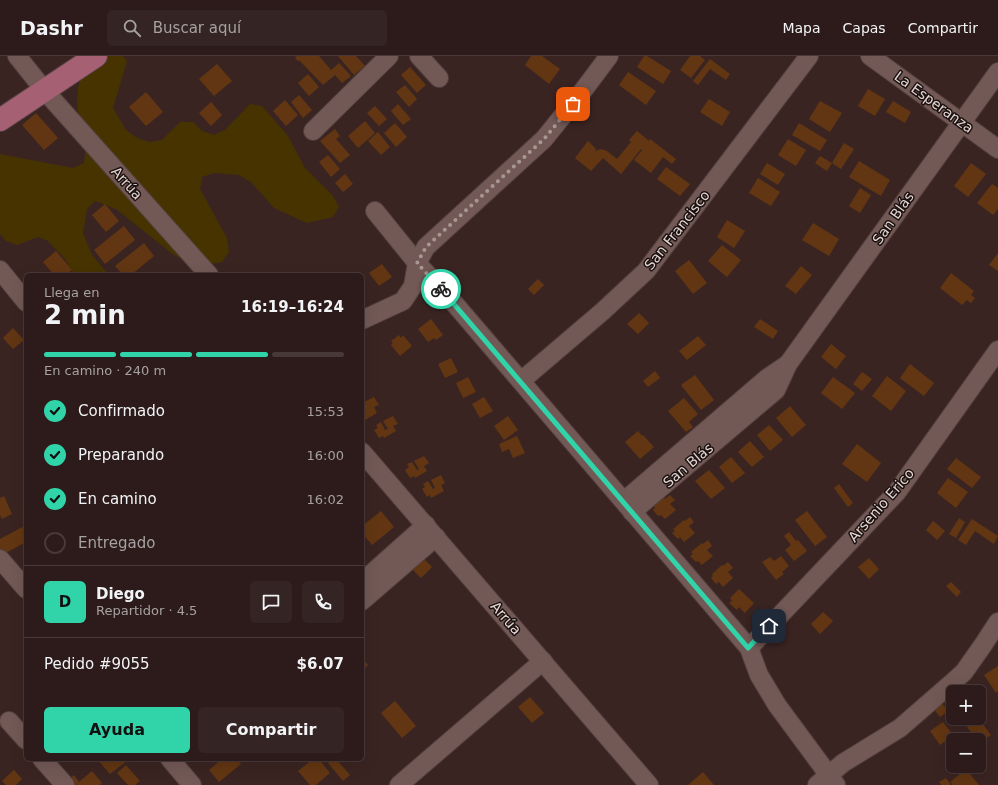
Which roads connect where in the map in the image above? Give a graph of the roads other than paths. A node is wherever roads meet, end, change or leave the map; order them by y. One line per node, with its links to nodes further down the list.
1 (17, 56): 10 (street, Arrúa)
2 (96, 56): 10 (main road)
3 (388, 56): 13 (street)
4 (420, 56): 9 (street)
5 (609, 56): 16 (street)
6 (809, 56): 22 (street, San Francisco)
7 (870, 56): 12 (street, La Esperanza)
8 (998, 72): 12 (street, San Blás)
9 (440, 78)
10 (45, 91): 11 (main road); 18 (street, Arrúa)
11 (0, 120)
12 (961, 122): 14 (street, La Esperanza); 24 (street, San Blás)
13 (313, 131)
14 (998, 149)
15 (375, 211): 16 (street)
16 (417, 263): 20 (street); 22 (street)
17 (0, 270): 19 (street)
18 (207, 273)
19 (24, 300)
20 (364, 319)
21 (998, 350): 31 (street, Arsenio Erico)
22 (521, 381): 24 (street)
23 (364, 454): 25 (street, Arrúa)
24 (628, 506): 31 (street)
25 (431, 531): 27 (street); 29 (street); 32 (street, Arrúa)
26 (0, 559): 28 (street)
27 (364, 581)
28 (24, 587)
29 (364, 599)
30 (998, 622): 37 (street)
31 (748, 648): 37 (street)
32 (542, 661): 40 (street); 41 (street, Arrúa)
33 (10, 721): 34 (street)
34 (24, 738)
35 (44, 761): 38 (street)
36 (175, 761): 39 (street)
37 (827, 782)
38 (65, 785)
39 (192, 785)
40 (399, 785)
41 (649, 785)

